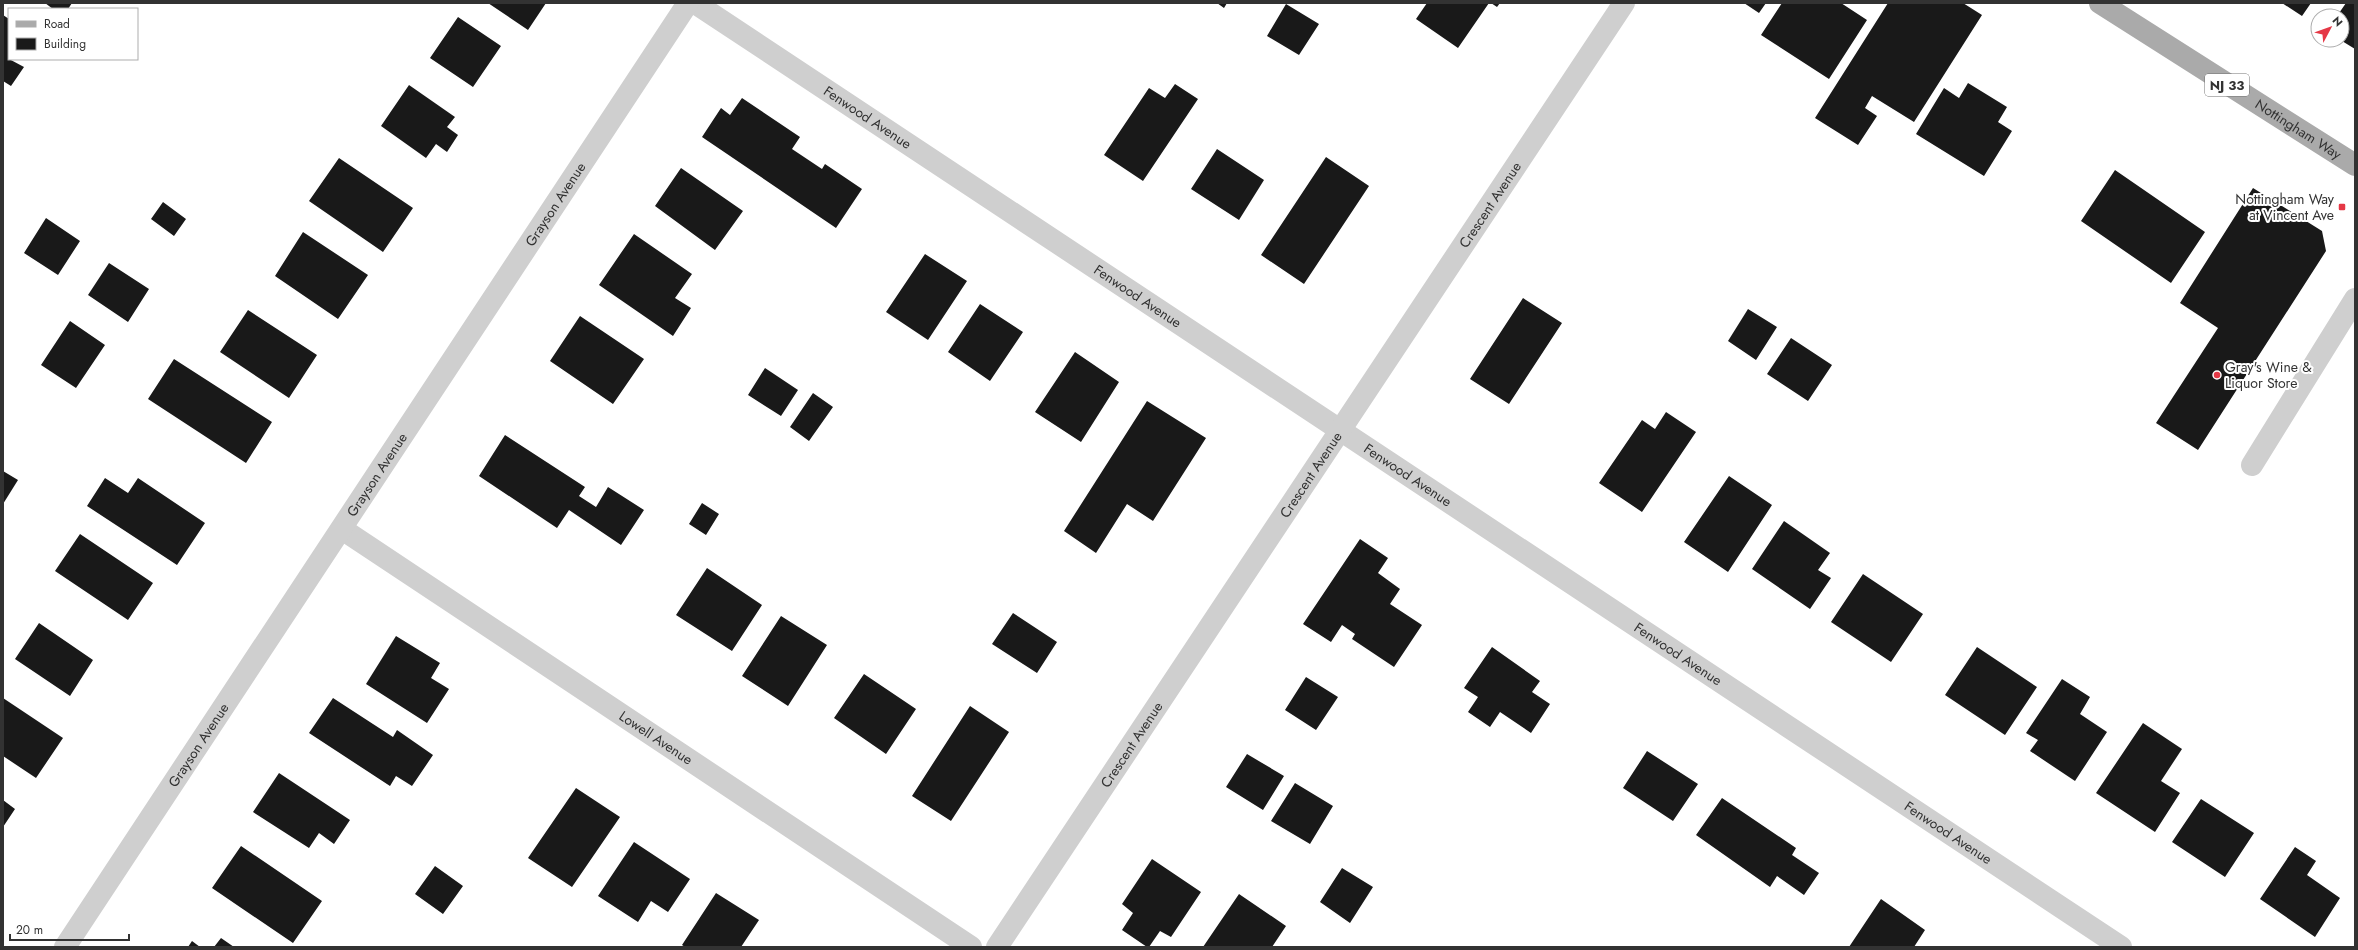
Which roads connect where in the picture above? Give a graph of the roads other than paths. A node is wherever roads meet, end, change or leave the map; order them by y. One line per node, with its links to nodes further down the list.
1 (688, 3): 9 (street, Grayson Avenue)
2 (695, 3): 7 (street, Fenwood Avenue)
3 (1624, 3): 7 (street, Crescent Avenue)
4 (2100, 3): 5 (main road, Nottingham Way / NJ 33)
5 (2355, 165)
6 (2355, 299): 8 (street)
7 (1340, 430): 12 (street, Crescent Avenue); 13 (street, Fenwood Avenue)
8 (2252, 465)
9 (342, 529): 10 (street, Grayson Avenue); 11 (street, Lowell Avenue)
10 (65, 947)
11 (971, 947)
12 (997, 947)
13 (2120, 947)

